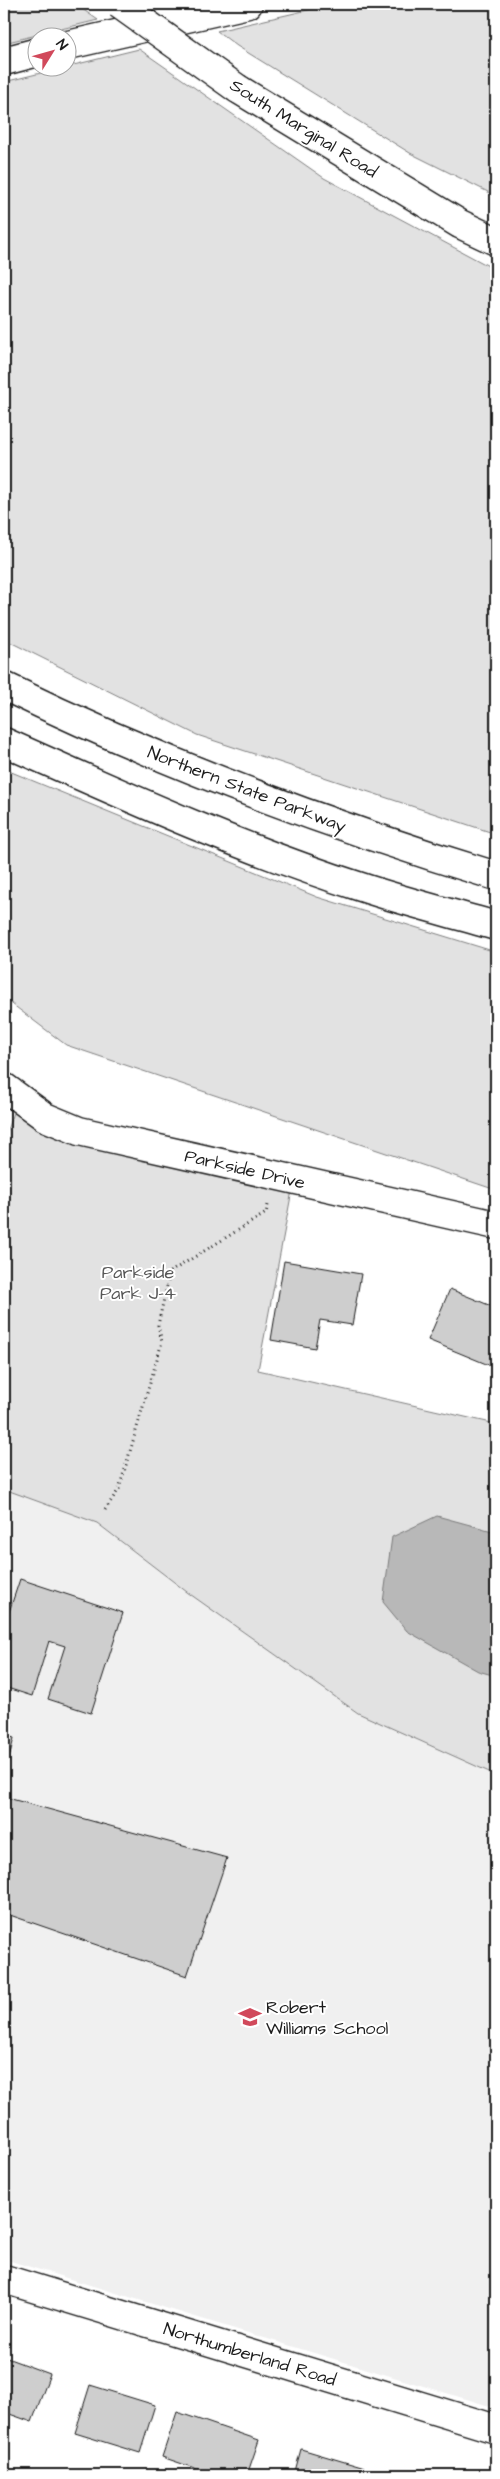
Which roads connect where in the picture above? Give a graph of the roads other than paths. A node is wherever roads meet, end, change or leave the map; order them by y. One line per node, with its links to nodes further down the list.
1 (119, 4): 6 (main road, South Marginal Road, bridge)
2 (248, 4): 3 (main road)
3 (78, 43)
4 (28, 55): 5 (main road)
5 (4, 61)
6 (496, 241)
7 (4, 686): 9 (main road, Northern State Parkway)
8 (4, 742): 10 (main road)
9 (496, 876)
10 (496, 926)
11 (4, 1087): 12 (main road, Parkside Drive)
12 (496, 1225)
13 (4, 2279): 14 (main road, Northumberland Road)
14 (496, 2429)

